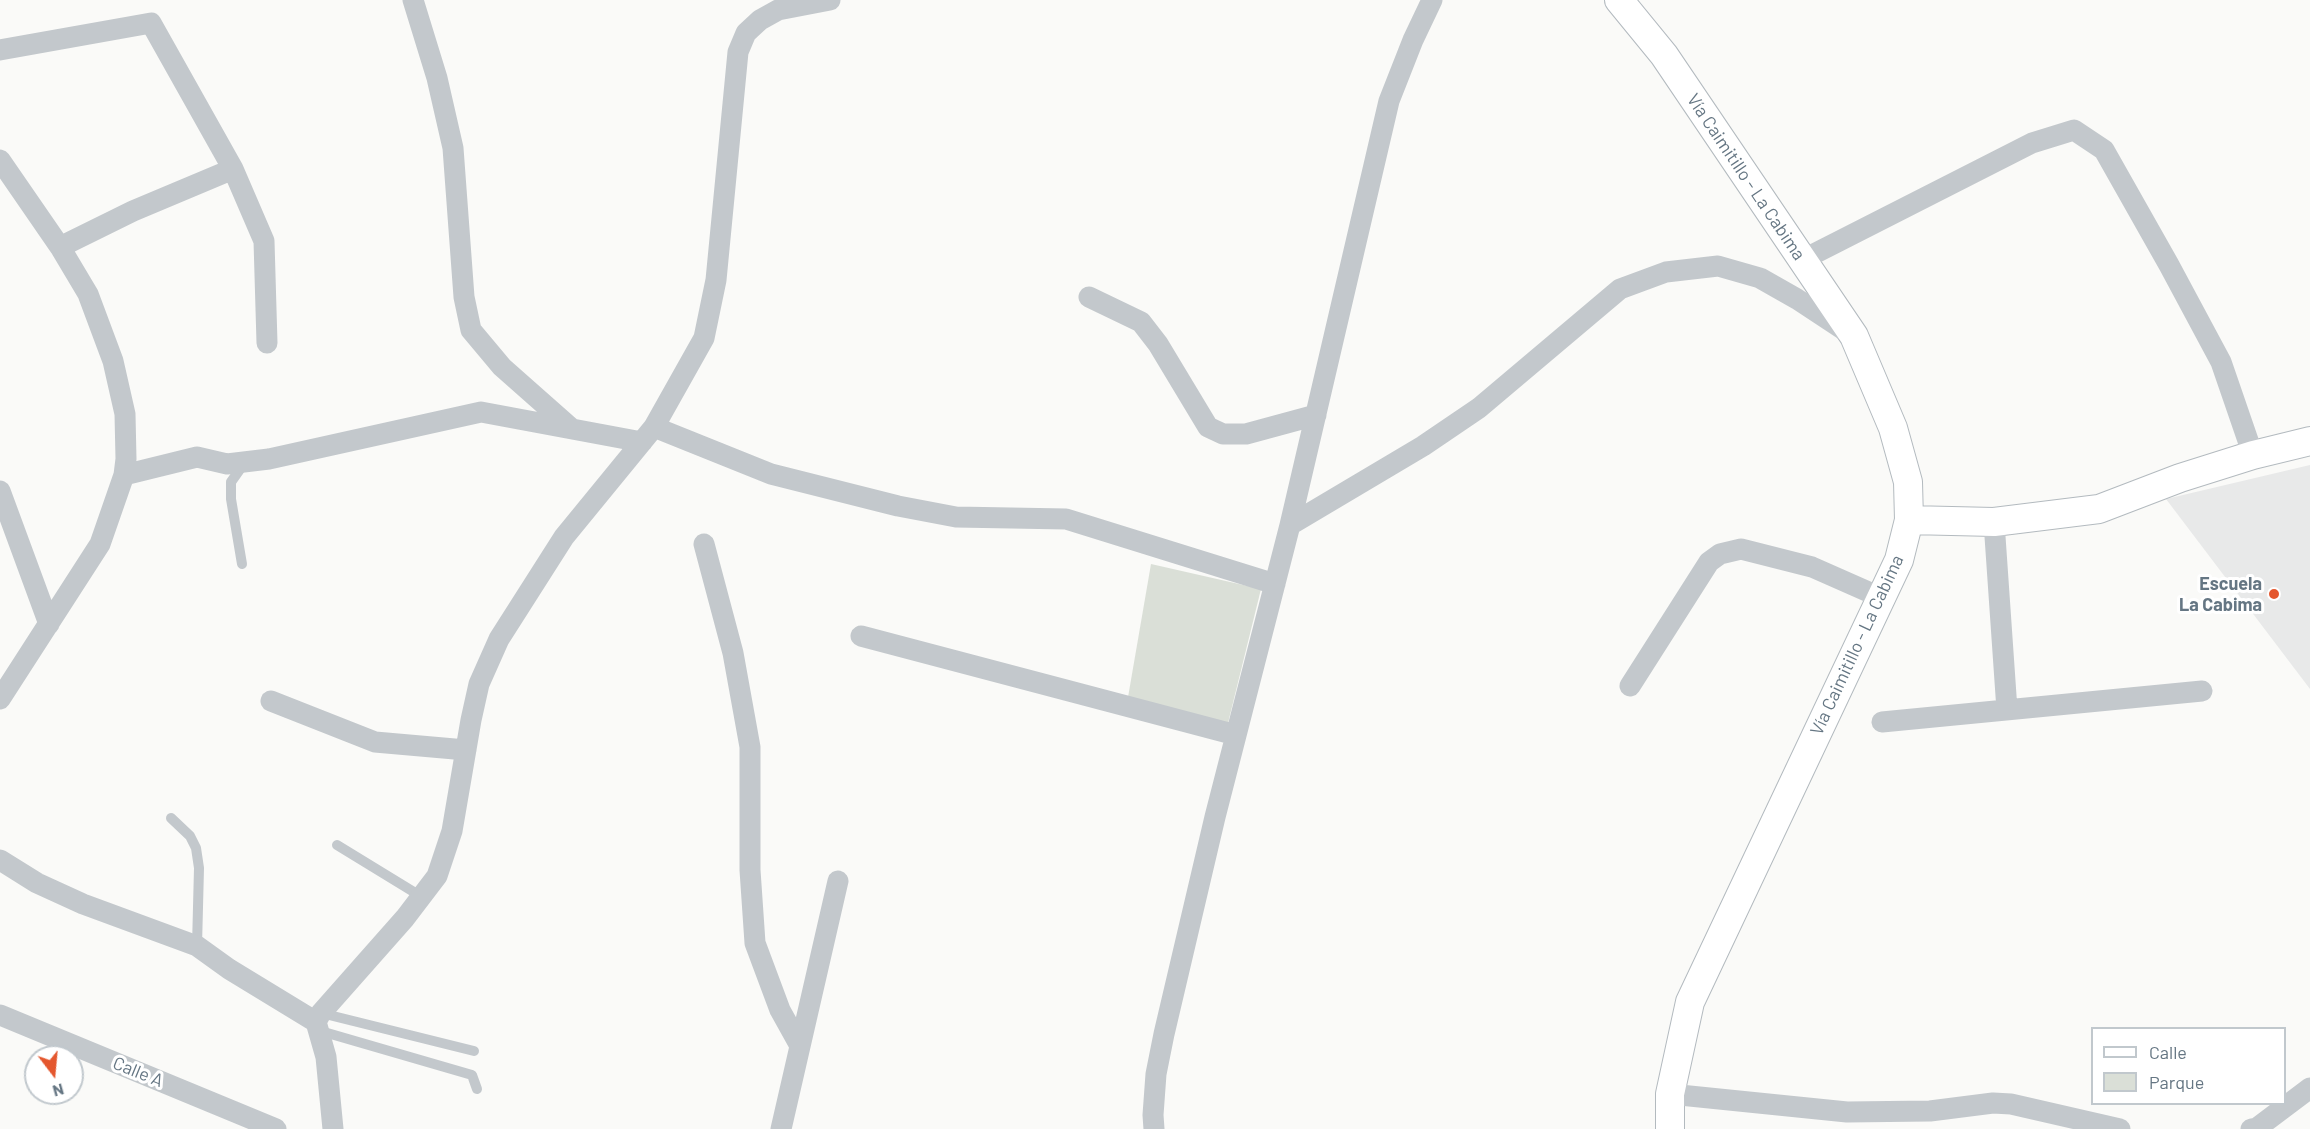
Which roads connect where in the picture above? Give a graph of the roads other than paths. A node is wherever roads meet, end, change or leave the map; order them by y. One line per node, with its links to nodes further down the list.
1 (414, 0): 14 (street)
2 (830, 0): 15 (street)
3 (1432, 0): 13 (street)
4 (1620, 0): 9 (street, Vía Caimitillo - La Cabima)
5 (0, 50): 7 (street)
6 (0, 160): 8 (street)
7 (233, 169): 8 (street); 12 (street)
8 (60, 247): 19 (street)
9 (1802, 260): 11 (street, Vía Caimitillo - La Cabima); 17 (street)
10 (1089, 297): 13 (street)
11 (1854, 336): 21 (street, Vía Caimitillo - La Cabima); 23 (street)
12 (267, 344)
13 (1316, 415): 23 (street)
14 (572, 428): 15 (street); 18 (street)
15 (648, 435): 26 (street); 37 (street)
16 (2310, 441): 17 (street)
17 (2253, 455): 22 (street)
18 (246, 462): 19 (street); 25 (lane)
19 (124, 475): 28 (street)
20 (0, 490): 28 (street)
21 (1909, 520): 22 (street); 27 (street, Vía Caimitillo - La Cabima)
22 (1994, 522): 34 (street)
23 (1290, 525): 26 (street)
24 (704, 544): 46 (street)
25 (242, 564)
26 (1275, 584): 36 (street)
27 (1880, 597): 30 (street); 50 (street, Vía Caimitillo - La Cabima)
28 (49, 624): 32 (street)
29 (861, 636): 36 (street)
30 (1630, 686)
31 (2202, 691): 34 (street)
32 (0, 699)
33 (271, 701): 37 (street)
34 (2007, 710): 35 (street)
35 (1882, 722)
36 (1236, 735): 54 (street)
37 (466, 750): 42 (street)
38 (171, 818): 43 (lane)
39 (338, 845): 42 (lane)
40 (0, 860): 43 (street)
41 (838, 881): 46 (street)
42 (422, 897): 45 (street)
43 (197, 946): 45 (street)
44 (0, 1015): 51 (street, Calle A)
45 (318, 1021): 47 (lane); 49 (lane); 52 (street)
46 (800, 1046): 53 (street)
47 (474, 1052)
48 (2310, 1088): 57 (street)
49 (477, 1089)
50 (1670, 1094): 55 (street, Vía Caimitillo - La Cabima); 56 (street)
51 (276, 1129)
52 (333, 1129)
53 (782, 1129)
54 (1154, 1129)
55 (1670, 1129)
56 (2120, 1129)
57 (2255, 1129)

